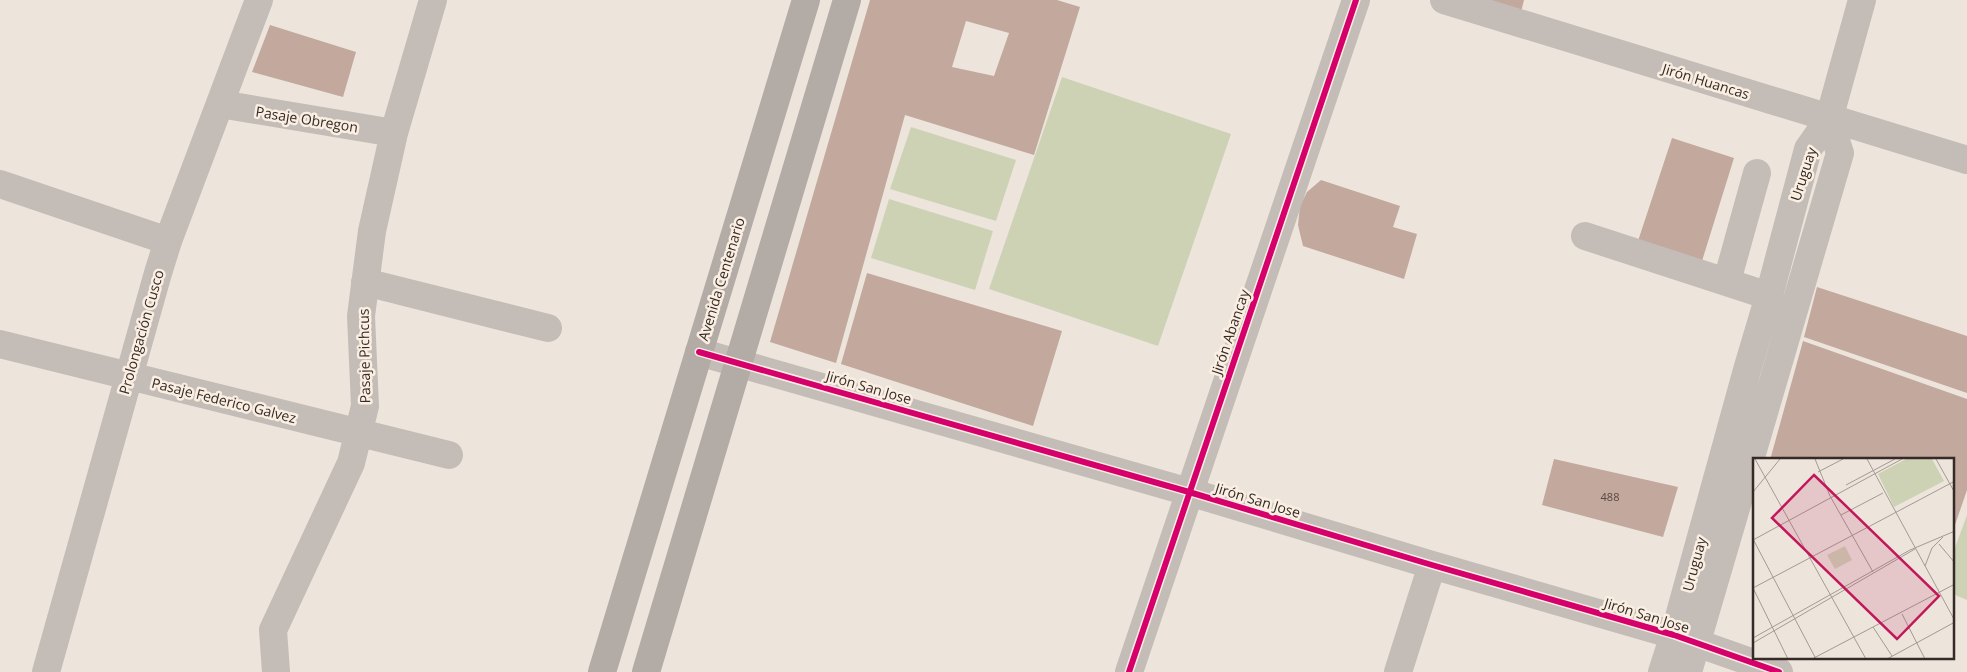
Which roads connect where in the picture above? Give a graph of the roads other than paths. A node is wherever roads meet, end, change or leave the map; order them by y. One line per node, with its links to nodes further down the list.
1 (259, 0): 8 (street, Prolongación Cusco)
2 (433, 0): 10 (street, Pasaje Pichcus)
3 (806, 0): 21 (main road, Avenida Centenario)
4 (847, 0): 22 (main road)
5 (1356, 0): 26 (street, Jirón Abancay)
6 (1444, 0): 9 (street, Jirón Huancas)
7 (1862, 0): 9 (street)
8 (220, 104): 10 (street, Pasaje Obregon); 15 (street, Prolongación Cusco)
9 (1829, 119): 11 (street, Jirón Huancas); 18 (street, Uruguay); 28 (street, Uruguay)
10 (394, 133): 17 (street, Pasaje Pichcus)
11 (1967, 160)
12 (1757, 173): 16 (street)
13 (0, 184): 15 (street)
14 (1585, 236): 16 (street)
15 (168, 241): 23 (street, Prolongación Cusco)
16 (1726, 281): 18 (street)
17 (365, 282): 19 (street); 24 (street, Pasaje Pichcus)
18 (1769, 296): 28 (street, Uruguay)
19 (548, 328)
20 (0, 344): 23 (street, Pasaje Federico Galvez)
21 (699, 352): 22 (street, Jirón San Jose); 31 (main road, Avenida Centenario)
22 (739, 363): 26 (street, Jirón San Jose); 32 (main road)
23 (129, 376): 24 (street, Pasaje Federico Galvez); 29 (street, Prolongación Cusco)
24 (359, 433): 25 (street, Pasaje Federico Galvez); 30 (street, Pasaje Pichcus)
25 (449, 455)
26 (1189, 492): 27 (street, Jirón San Jose); 33 (street, Jirón Abancay)
27 (1432, 565): 28 (street, Jirón San Jose); 34 (street)
28 (1686, 640): 35 (street, Uruguay); 36 (street, Uruguay); 37 (street, Jirón San Jose)
29 (46, 672)
30 (276, 672)
31 (602, 672)
32 (646, 672)
33 (1129, 672)
34 (1398, 672)
35 (1662, 672)
36 (1688, 672)
37 (1779, 672)

